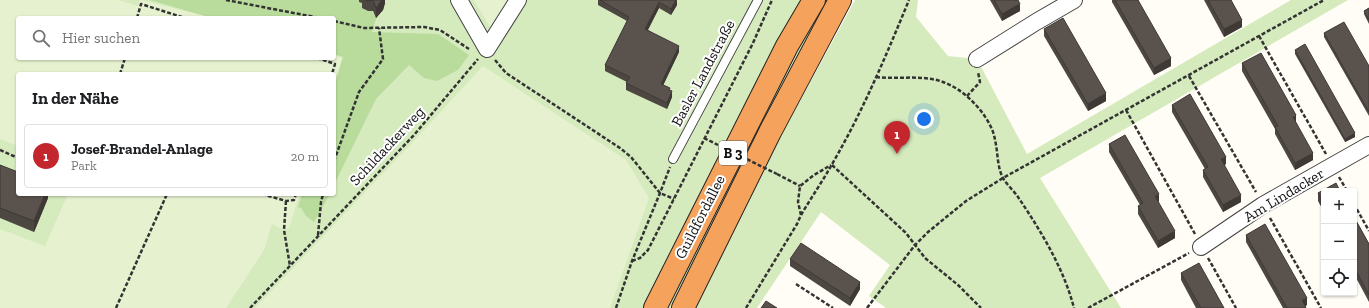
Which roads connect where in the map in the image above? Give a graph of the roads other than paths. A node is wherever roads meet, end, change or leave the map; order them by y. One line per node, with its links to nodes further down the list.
1 (459, 0): 2 (street)
2 (518, 0)
3 (758, 0): 9 (lane, Basler Landstraße)
4 (814, 0): 11 (highway, Guildfordallee / B 3)
5 (840, 0): 12 (highway, Guildfordallee / B 3)
6 (1074, 0): 7 (street)
7 (977, 59)
8 (1369, 145): 10 (street, Am Lindacker)
9 (673, 159)
10 (1202, 247)
11 (655, 308)
12 (683, 308)

